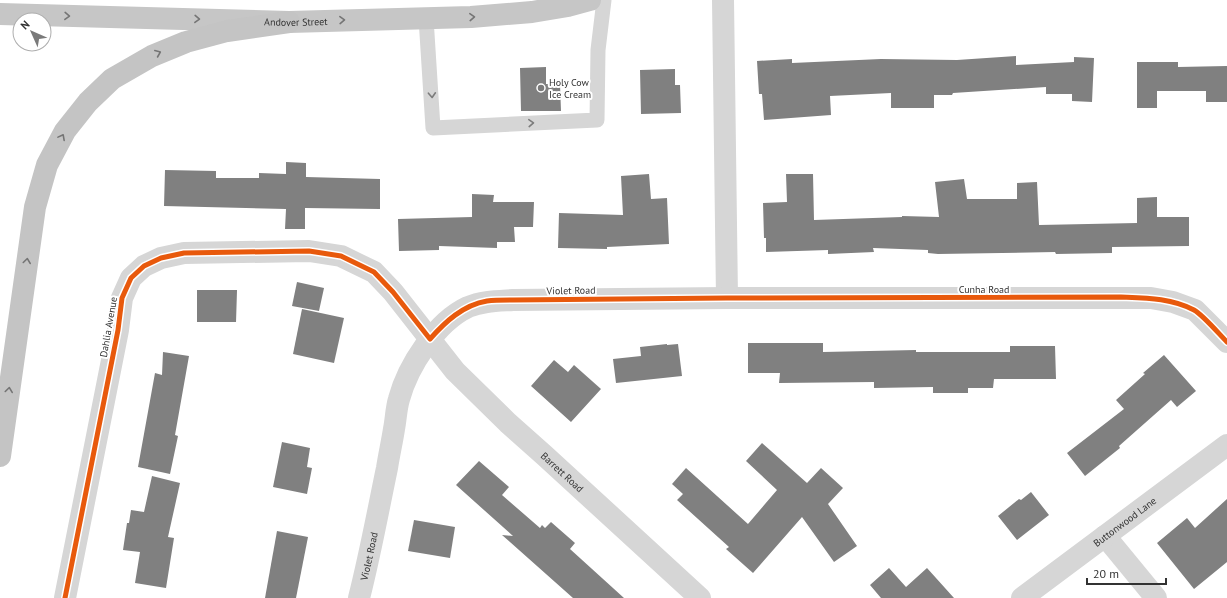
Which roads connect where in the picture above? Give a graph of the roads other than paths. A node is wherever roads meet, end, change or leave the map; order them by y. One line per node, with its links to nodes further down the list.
1 (590, 0): 5 (highway, Andover Street, one-way to 1)
2 (604, 0): 5 (lane, one-way to 2)
3 (723, 0): 7 (street)
4 (0, 14): 6 (highway, Andover Street, one-way to 6)
5 (426, 18): 6 (highway, Andover Street, one-way to 5)
6 (289, 22): 11 (highway, one-way to 6)
7 (727, 298): 8 (street, Violet Road); 9 (street, Cunha Road)
8 (430, 340): 13 (street, Dahlia Avenue); 14 (street, Violet Road); 15 (street, Barrett Road)
9 (1227, 342)
10 (1227, 445): 12 (street, Buttonwood Lane)
11 (0, 456)
12 (1105, 536): 16 (street, Buttonwood Lane); 17 (street)
13 (65, 598)
14 (359, 598)
15 (700, 598)
16 (1022, 598)
17 (1156, 598)

